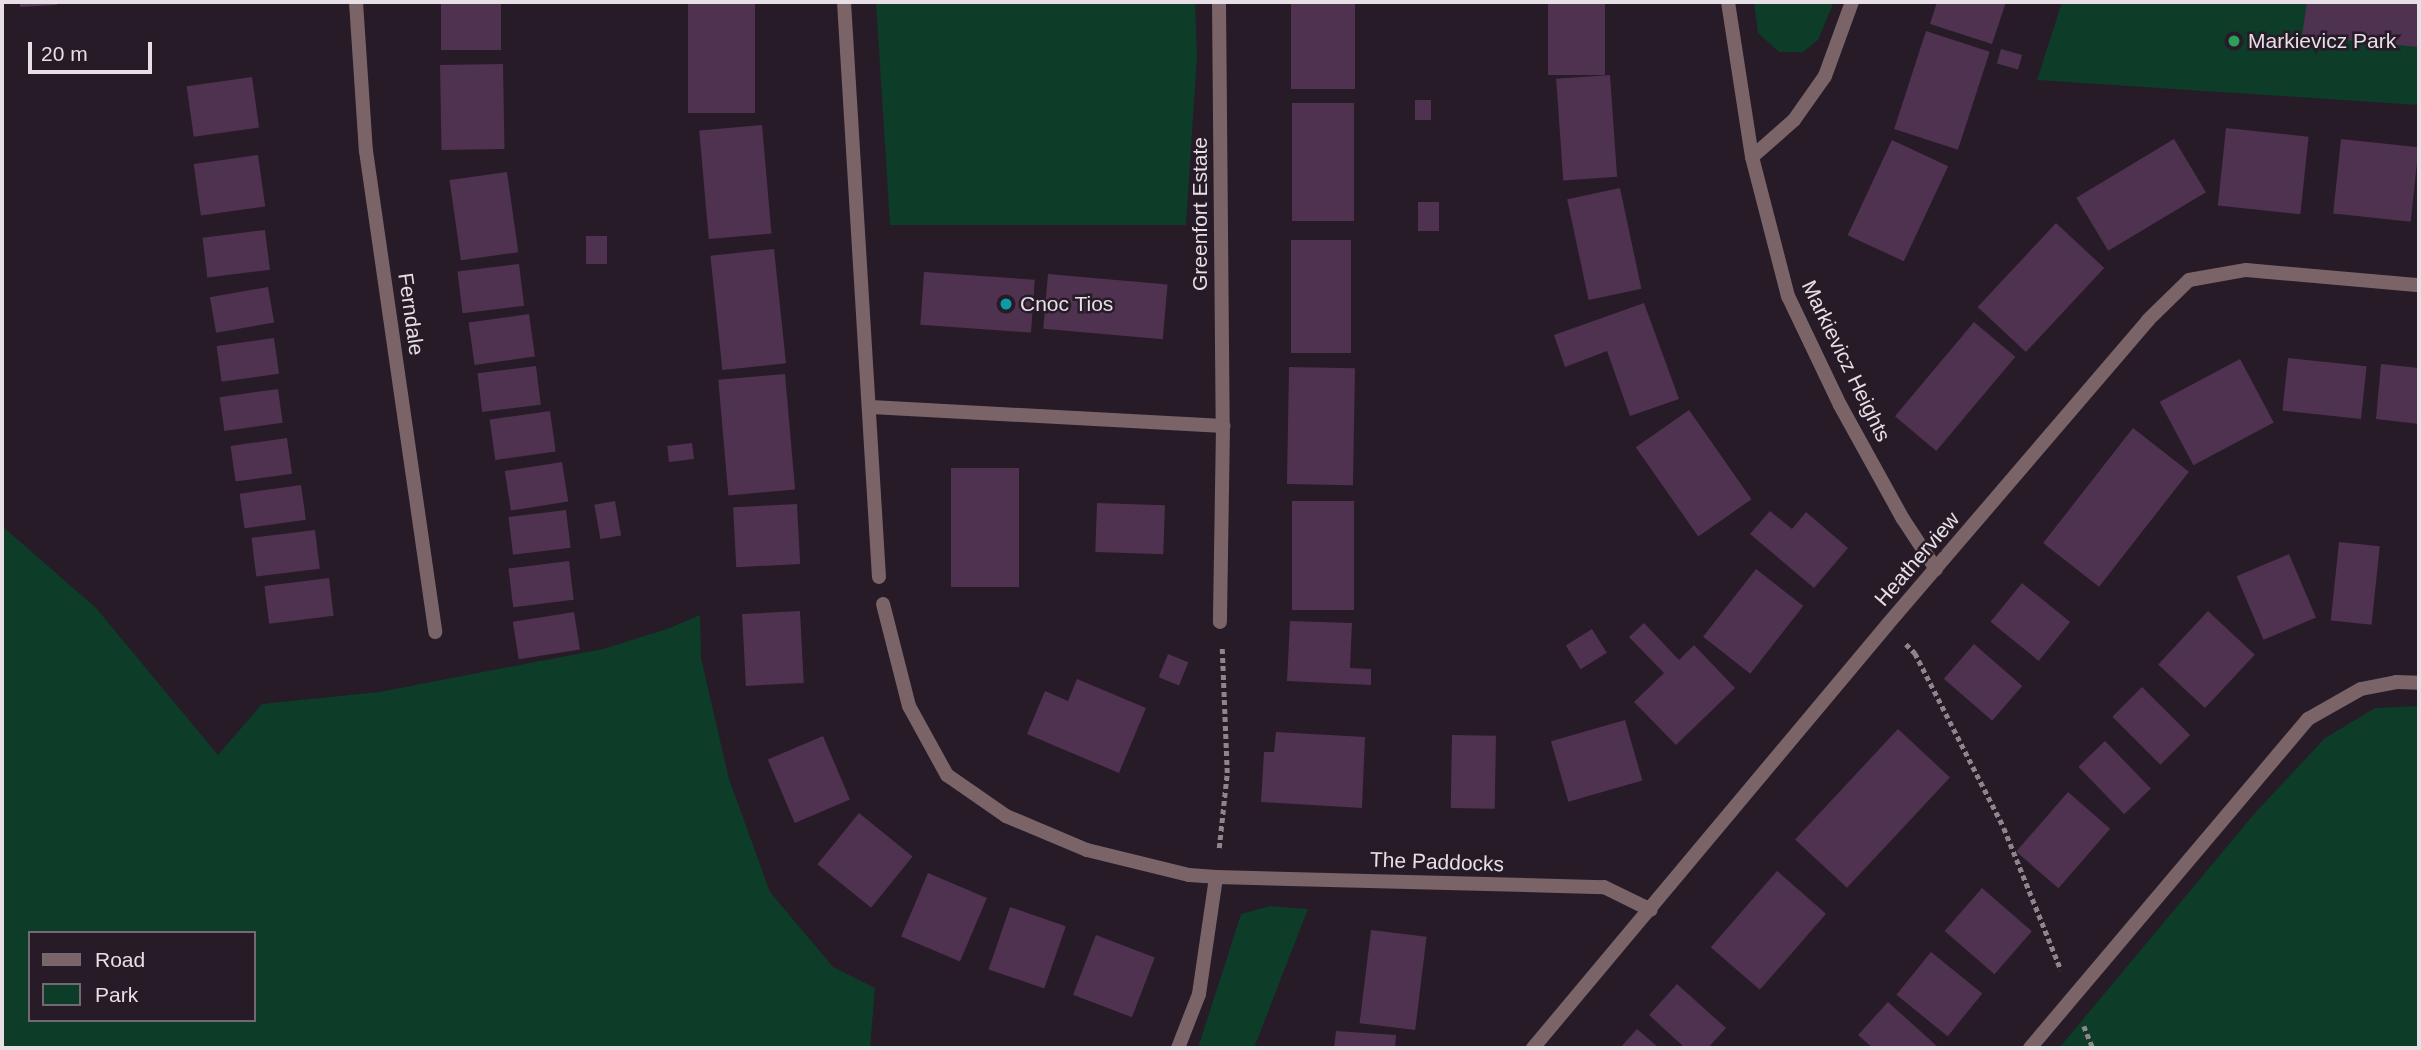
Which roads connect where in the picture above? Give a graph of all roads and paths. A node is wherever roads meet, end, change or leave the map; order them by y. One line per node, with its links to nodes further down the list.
1 (356, 2): 15 (street, Ferndale)
2 (844, 2): 8 (street)
3 (1219, 2): 9 (street, Greenfort Estate)
4 (1728, 2): 6 (street, Markievicz Heights)
5 (1852, 2): 6 (street)
6 (1752, 157): 10 (street, Markievicz Heights)
7 (2419, 285): 10 (street, Heatherview)
8 (871, 407): 9 (street); 11 (street)
9 (1223, 426): 13 (street, Greenfort Estate)
10 (1936, 569): 14 (street, Heatherview)
11 (879, 576)
12 (883, 604): 17 (street, The Paddocks)
13 (1220, 622): 17 (path)
14 (1887, 625): 18 (street, Heatherview); 19 (path)
15 (435, 632)
16 (2419, 682): 19 (street)
17 (1216, 877): 18 (street, The Paddocks); 20 (street)
18 (1651, 910): 21 (street, Heatherview)
19 (2072, 998): 22 (street); 23 (path)
20 (1178, 1048)
21 (1533, 1048)
22 (2030, 1048)
23 (2093, 1048)

